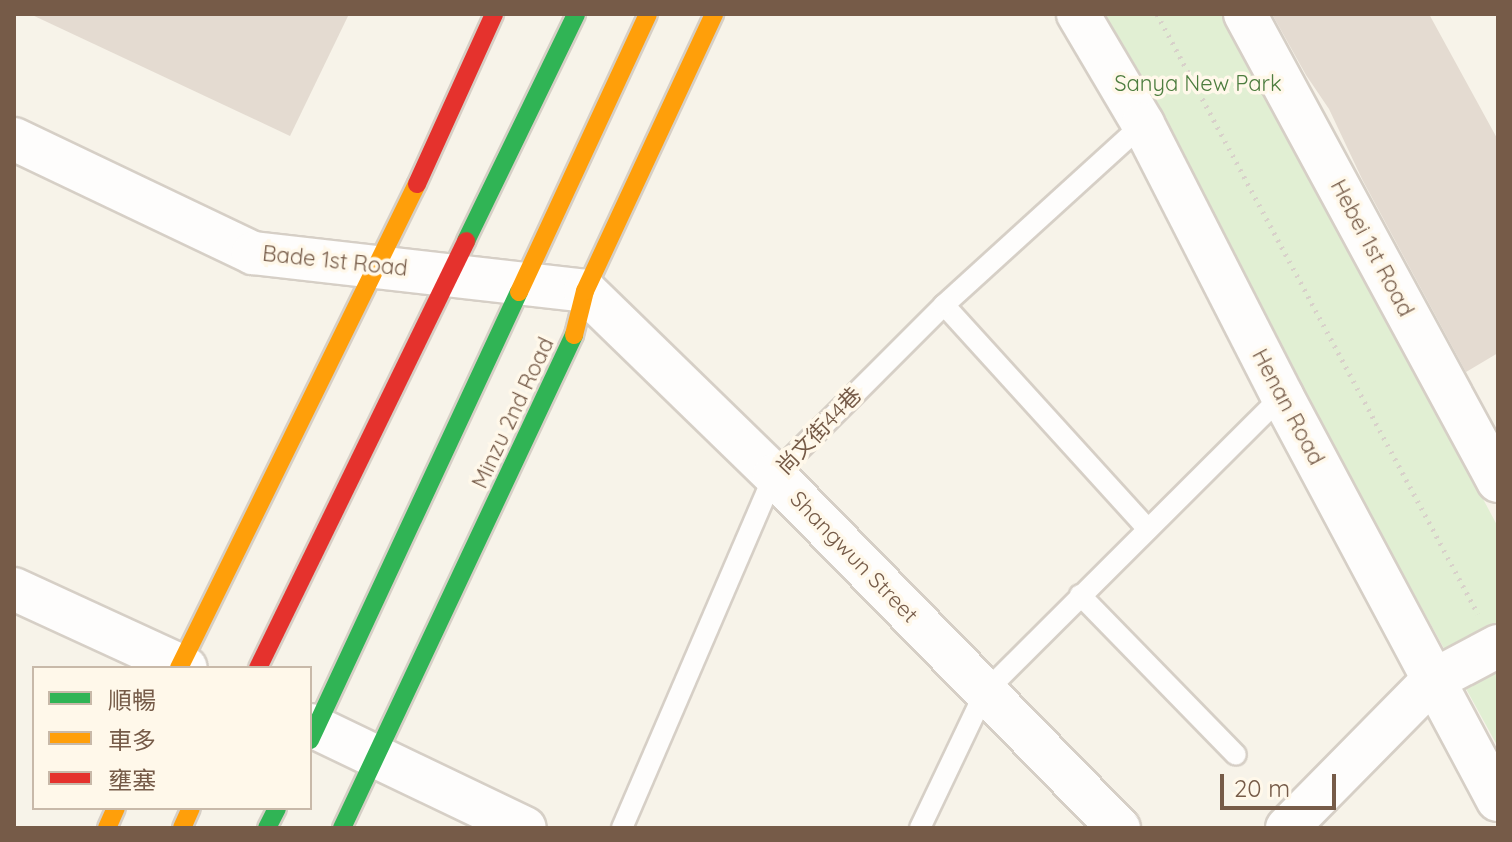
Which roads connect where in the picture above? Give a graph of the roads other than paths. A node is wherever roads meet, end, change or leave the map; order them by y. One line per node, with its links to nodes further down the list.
1 (494, 14): 9 (street)
2 (576, 14): 10 (street)
3 (648, 14): 11 (street, Minzu 2nd Road)
4 (714, 14): 12 (street, Minzu 2nd Road)
5 (1078, 14): 7 (street, Henan Road)
6 (1245, 14): 16 (street, Hebei 1st Road)
7 (1143, 124): 13 (lane, 尚文街44巷); 14 (street, Henan Road)
8 (14, 139): 9 (street, Bade 1st Road)
9 (380, 265): 10 (street, Bade 1st Road); 22 (street)
10 (449, 273): 11 (street, Bade 1st Road); 23 (street)
11 (522, 283): 12 (street, Bade 1st Road); 26 (street, Minzu 2nd Road)
12 (585, 291): 15 (street, Shangwun Street); 28 (street, Minzu 2nd Road)
13 (944, 305): 15 (lane, 尚文街44巷); 17 (lane)
14 (1282, 396): 17 (lane); 24 (street, Henan Road)
15 (774, 475): 25 (street, Shangwun Street); 34 (lane, 尚文街44巷)
16 (1498, 481)
17 (1148, 529): 19 (lane)
18 (14, 589): 21 (street)
19 (1080, 595): 25 (lane); 27 (lane)
20 (1490, 634): 24 (street)
21 (180, 666)
22 (182, 666)
23 (259, 666)
24 (1432, 681): 29 (street, Henan Road); 37 (street)
25 (985, 692): 35 (lane); 36 (street, Shangwun Street)
26 (312, 731): 28 (street)
27 (1236, 755)
28 (377, 756): 32 (street, Minzu 2nd Road); 33 (street)
29 (1498, 800)
30 (276, 810): 31 (street)
31 (267, 828)
32 (342, 828)
33 (525, 828)
34 (622, 828)
35 (920, 828)
36 (1119, 828)
37 (1287, 828)

